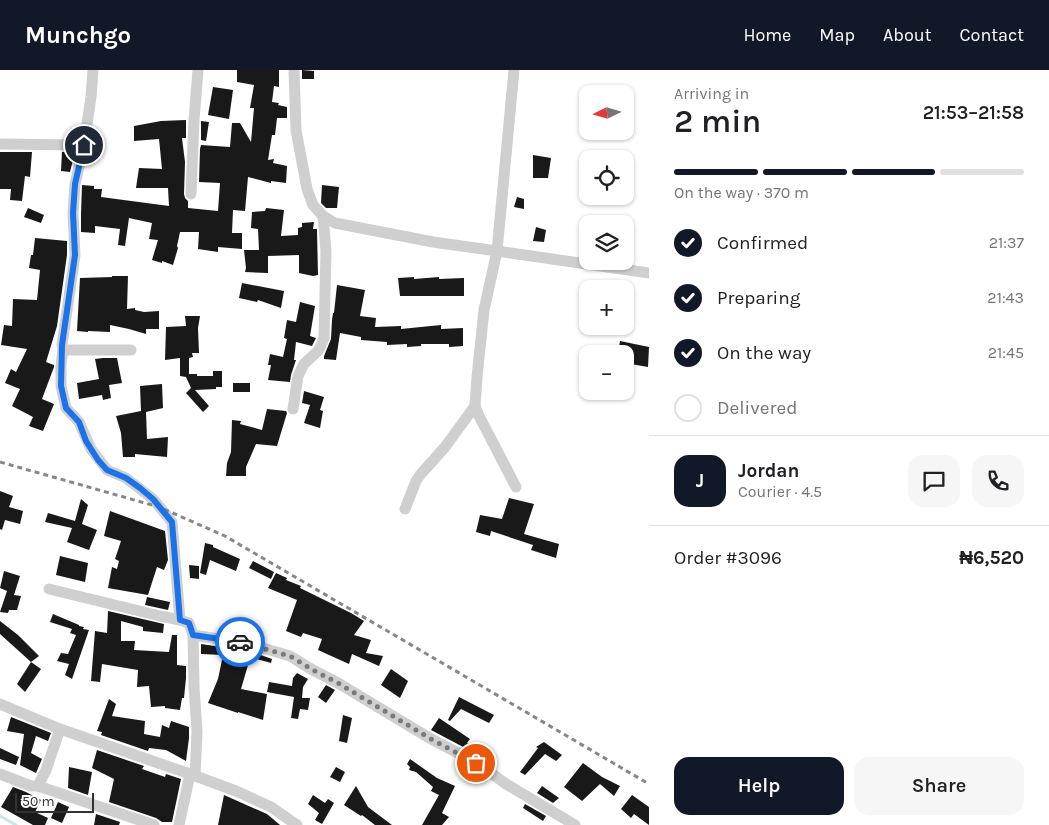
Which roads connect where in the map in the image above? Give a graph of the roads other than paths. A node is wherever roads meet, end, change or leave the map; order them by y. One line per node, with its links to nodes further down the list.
1 (94, 70): 6 (street)
2 (198, 70): 7 (street)
3 (294, 70): 8 (street)
4 (514, 70): 9 (street)
5 (0, 144): 6 (street)
6 (84, 145): 11 (street)
7 (191, 194)
8 (323, 216): 9 (street); 14 (street)
9 (497, 251): 10 (street); 13 (street)
10 (649, 274)
11 (63, 350): 12 (street); 18 (street)
12 (131, 350)
13 (475, 406): 15 (street); 16 (street)
14 (293, 409)
15 (516, 487)
16 (406, 509)
17 (49, 589): 18 (street)
18 (180, 620): 19 (street)
19 (193, 635): 23 (street); 28 (street)
20 (0, 704): 21 (street)
21 (60, 729): 23 (street); 24 (street)
22 (0, 774): 24 (street)
23 (193, 775): 26 (street); 27 (street)
24 (38, 786): 25 (street)
25 (154, 825)
26 (179, 825)
27 (297, 825)
28 (575, 825)

